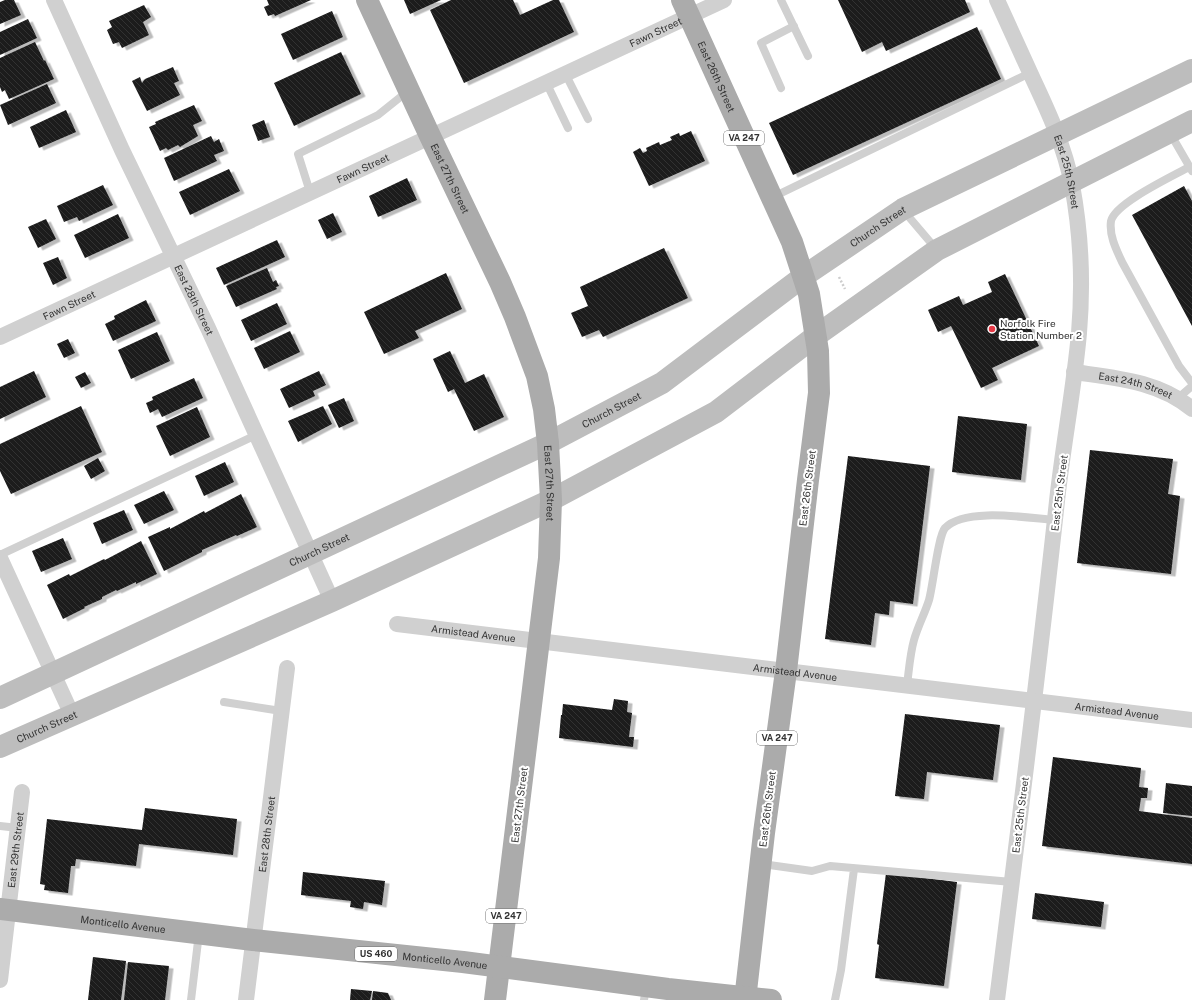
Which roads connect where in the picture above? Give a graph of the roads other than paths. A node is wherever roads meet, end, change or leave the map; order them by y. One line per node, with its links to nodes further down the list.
1 (54, 0): 27 (street, East 28th Street)
2 (367, 0): 14 (main road, East 27th Street / VA 247)
3 (724, 0): 6 (street, Fawn Street)
4 (781, 0): 7 (lane)
5 (997, 0): 10 (street, East 25th Street)
6 (686, 8): 11 (street, Fawn Street); 24 (main road, East 26th Street / VA 247)
7 (794, 26): 8 (lane); 13 (lane)
8 (808, 56)
9 (1192, 70): 19 (main road, Church Street)
10 (1030, 73): 19 (street, East 25th Street); 24 (lane)
11 (565, 74): 12 (street, Fawn Street); 15 (lane)
12 (546, 82): 17 (lane); 20 (street, Fawn Street)
13 (781, 88)
14 (409, 90): 20 (main road, East 27th Street / VA 247); 23 (lane)
15 (588, 119)
16 (1192, 121): 18 (main road, Church Street)
17 (568, 128)
18 (1169, 132): 21 (lane); 22 (main road, Church Street)
19 (1057, 135): 22 (street, East 25th Street); 25 (main road, Church Street)
20 (430, 136): 23 (street, Fawn Street); 37 (main road, East 27th Street / VA 247)
21 (1191, 169): 32 (lane)
22 (1071, 182): 26 (main road, Church Street); 31 (street, East 25th Street)
23 (310, 192): 27 (street, Fawn Street)
24 (772, 198): 28 (main road, East 26th Street / VA 247)
25 (903, 209): 26 (lane); 28 (main road, Church Street)
26 (937, 250): 29 (main road, Church Street)
27 (174, 256): 30 (street, Fawn Street); 36 (street, East 28th Street)
28 (804, 276): 29 (main road, East 26th Street / VA 247); 37 (main road, Church Street)
29 (817, 335): 38 (main road, Church Street); 46 (main road, East 26th Street / VA 247)
30 (0, 337)
31 (1074, 372): 34 (street, East 24th Street); 39 (street, East 25th Street)
32 (1192, 383)
33 (1192, 386): 34 (lane)
34 (1177, 399): 35 (street, East 24th Street)
35 (1192, 409)
36 (256, 435): 40 (street, East 28th Street); 41 (lane)
37 (548, 443): 38 (main road, East 27th Street / VA 247); 40 (main road, Church Street)
38 (551, 500): 42 (main road, Church Street); 44 (main road, East 27th Street / VA 247)
39 (1056, 520): 48 (lane); 50 (street, East 25th Street)
40 (311, 554): 42 (street, East 28th Street); 47 (main road, Church Street)
41 (0, 556): 47 (street)
42 (332, 601): 53 (main road, Church Street)
43 (397, 624): 44 (street, Armistead Avenue)
44 (540, 642): 46 (street, Armistead Avenue); 65 (main road, East 27th Street / VA 247)
45 (287, 668): 52 (street, East 28th Street)
46 (786, 671): 48 (street, Armistead Avenue); 59 (main road, East 26th Street / VA 247)
47 (53, 673): 49 (main road, Church Street); 53 (street)
48 (907, 685): 50 (street, Armistead Avenue)
49 (0, 698)
50 (1034, 700): 54 (street, Armistead Avenue); 61 (street, East 25th Street)
51 (224, 702): 52 (lane)
52 (281, 711): 64 (street, East 28th Street)
53 (72, 715): 55 (main road, Church Street)
54 (1192, 720)
55 (0, 747)
56 (22, 792): 58 (street, East 29th Street)
57 (0, 826): 58 (lane)
58 (18, 828): 62 (street, East 29th Street)
59 (760, 864): 60 (lane); 69 (main road, East 26th Street / VA 247)
60 (854, 869): 61 (lane); 74 (lane)
61 (1012, 882): 75 (street, East 25th Street)
62 (4, 910): 63 (main road, Monticello Avenue / US 460); 66 (street, East 29th Street)
63 (199, 933): 64 (main road, Monticello Avenue / US 460); 70 (lane)
64 (253, 940): 65 (main road, Monticello Avenue / US 460); 71 (street, East 28th Street)
65 (499, 967): 67 (main road, Monticello Avenue / US 460); 72 (main road, East 27th Street / VA 247)
66 (0, 980)
67 (645, 993): 68 (main road, Monticello Avenue / US 460)
68 (689, 996): 69 (main road, Monticello Avenue / US 460)
69 (745, 999): 73 (main road, Monticello Avenue / US 460)
70 (191, 1000)
71 (246, 1000)
72 (495, 1000)
73 (772, 1000)
74 (835, 1000)
75 (997, 1000)

